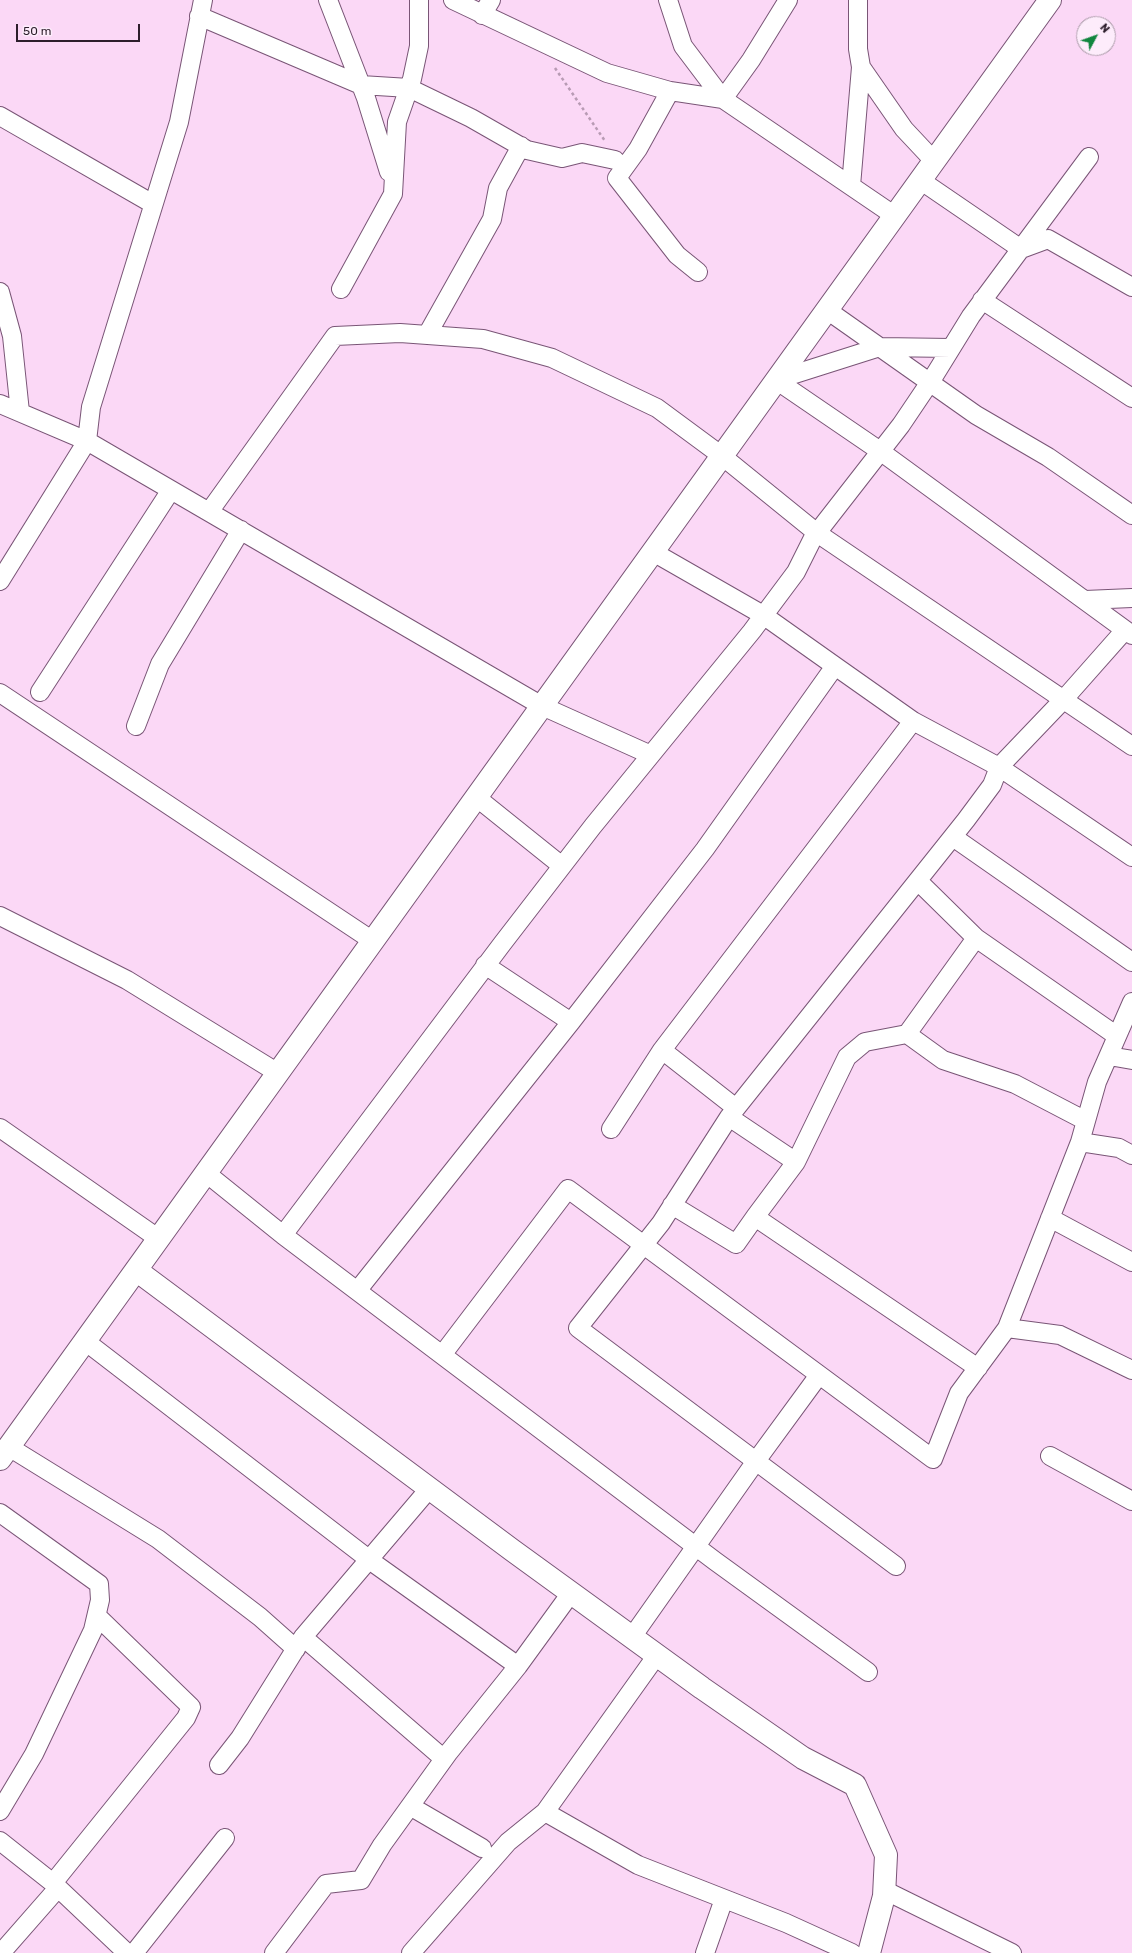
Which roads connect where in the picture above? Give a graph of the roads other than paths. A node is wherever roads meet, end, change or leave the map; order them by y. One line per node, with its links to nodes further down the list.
1 (328, 0): 11 (street)
2 (419, 0): 12 (street)
3 (453, 0): 8 (street)
4 (668, 0): 14 (street)
5 (788, 0): 14 (street)
6 (858, 0): 10 (street)
7 (1050, 0): 19 (street)
8 (487, 7): 13 (street)
9 (201, 8): 11 (street); 23 (street)
10 (861, 67): 19 (street); 21 (street)
11 (361, 85): 12 (street); 22 (street)
12 (409, 88): 16 (street); 22 (street)
13 (670, 91): 14 (street); 26 (street)
14 (723, 99): 21 (street)
15 (0, 116): 23 (street)
16 (521, 146): 18 (street); 32 (street)
17 (1089, 156): 25 (street)
18 (615, 160)
19 (934, 162): 20 (street)
20 (920, 180): 24 (street); 25 (street)
21 (851, 186): 24 (street)
22 (393, 194): 28 (street)
23 (154, 204): 40 (street)
24 (895, 216): 31 (street)
25 (1021, 249): 27 (street); 30 (street)
26 (698, 272)
27 (1132, 287)
28 (341, 289)
29 (0, 292): 39 (street)
30 (982, 300): 34 (street); 37 (street)
31 (827, 310): 33 (street); 35 (street)
32 (427, 335): 42 (street); 44 (street)
33 (880, 347): 34 (street); 35 (street); 36 (street)
34 (951, 348): 36 (street)
35 (776, 380): 41 (street); 42 (street)
36 (930, 383): 41 (street); 45 (street)
37 (1132, 398)
38 (0, 404): 39 (street)
39 (20, 412): 40 (street)
40 (88, 441): 43 (street); 49 (street)
41 (880, 451): 47 (street); 51 (street)
42 (722, 456): 47 (street); 48 (street)
43 (171, 490): 44 (street); 55 (street)
44 (209, 512): 46 (street)
45 (1132, 515)
46 (241, 530): 58 (street); 60 (street)
47 (817, 533): 52 (street); 57 (street)
48 (653, 552): 52 (street); 58 (street)
49 (0, 581)
50 (1132, 598): 51 (street)
51 (1085, 600): 53 (street)
52 (763, 616): 54 (street); 62 (street)
53 (1128, 632): 57 (street)
54 (835, 666): 59 (street); 75 (street)
55 (40, 692)
56 (0, 693): 71 (street)
57 (1064, 699): 61 (street); 63 (street)
58 (542, 706): 62 (street); 64 (street)
59 (913, 721): 63 (street); 78 (street)
60 (136, 726)
61 (1132, 746)
62 (651, 755): 67 (street)
63 (999, 767): 65 (street); 66 (street)
64 (476, 797): 67 (street); 71 (street)
65 (953, 837): 68 (street); 72 (street)
66 (1132, 856)
67 (562, 866): 73 (street)
68 (918, 881): 70 (street); 82 (street)
69 (0, 916): 81 (street)
70 (976, 938): 76 (street); 77 (street)
71 (373, 941): 81 (street)
72 (1132, 962)
73 (485, 965): 75 (street); 93 (street)
74 (1132, 1002): 77 (street)
75 (571, 1022): 98 (street)
76 (907, 1034): 83 (street); 88 (street)
77 (1117, 1036): 79 (street)
78 (662, 1050): 82 (street); 85 (street)
79 (1109, 1056): 80 (street); 83 (street)
80 (1132, 1060)
81 (278, 1073): 89 (street)
82 (733, 1112): 88 (street); 90 (street)
83 (1086, 1121): 86 (street)
84 (0, 1128): 94 (street)
85 (611, 1129)
86 (1080, 1142): 87 (street); 92 (street)
87 (1132, 1154)
88 (796, 1162): 91 (street)
89 (206, 1173): 93 (street); 94 (street)
90 (672, 1205): 91 (street); 95 (street)
91 (756, 1217): 102 (street)
92 (1050, 1218): 96 (street); 99 (street)
93 (283, 1235): 98 (street)
94 (159, 1238): 97 (street)
95 (644, 1244): 101 (street); 104 (street); 107 (street)
96 (1132, 1262)
97 (136, 1270): 100 (street); 108 (street)
98 (357, 1291): 101 (street)
99 (1007, 1328): 102 (street); 103 (street)
100 (85, 1341): 105 (street); 112 (street)
101 (442, 1356): 111 (street)
102 (978, 1368): 104 (street)
103 (1132, 1370)
104 (819, 1374): 107 (street)
105 (4, 1453): 117 (street)
106 (1050, 1456): 109 (street)
107 (756, 1461): 111 (street); 113 (street)
108 (430, 1489): 112 (street); 114 (street)
109 (1132, 1501)
110 (0, 1513): 115 (street)
111 (696, 1547): 116 (street); 120 (street)
112 (370, 1560): 117 (street); 119 (street)
113 (896, 1566)
114 (571, 1593): 116 (street); 119 (street)
115 (97, 1616): 124 (street); 129 (street)
116 (632, 1637): 118 (street)
117 (300, 1643): 121 (street); 122 (street)
118 (657, 1655): 125 (street); 130 (street)
119 (518, 1666): 121 (street)
120 (868, 1672)
121 (444, 1759): 123 (street)
122 (220, 1764)
123 (410, 1806): 128 (street); 135 (street)
124 (0, 1811)
125 (545, 1812): 131 (street); 136 (street)
126 (225, 1838): 134 (street)
127 (0, 1841): 129 (street)
128 (482, 1848)
129 (56, 1885): 132 (street); 133 (street)
130 (884, 1890): 139 (street); 140 (street)
131 (724, 1898): 137 (street); 138 (street)
132 (0, 1953)
133 (127, 1953)
134 (134, 1953)
135 (274, 1953)
136 (411, 1953)
137 (704, 1953)
138 (852, 1953)
139 (869, 1953)
140 (1012, 1953)

